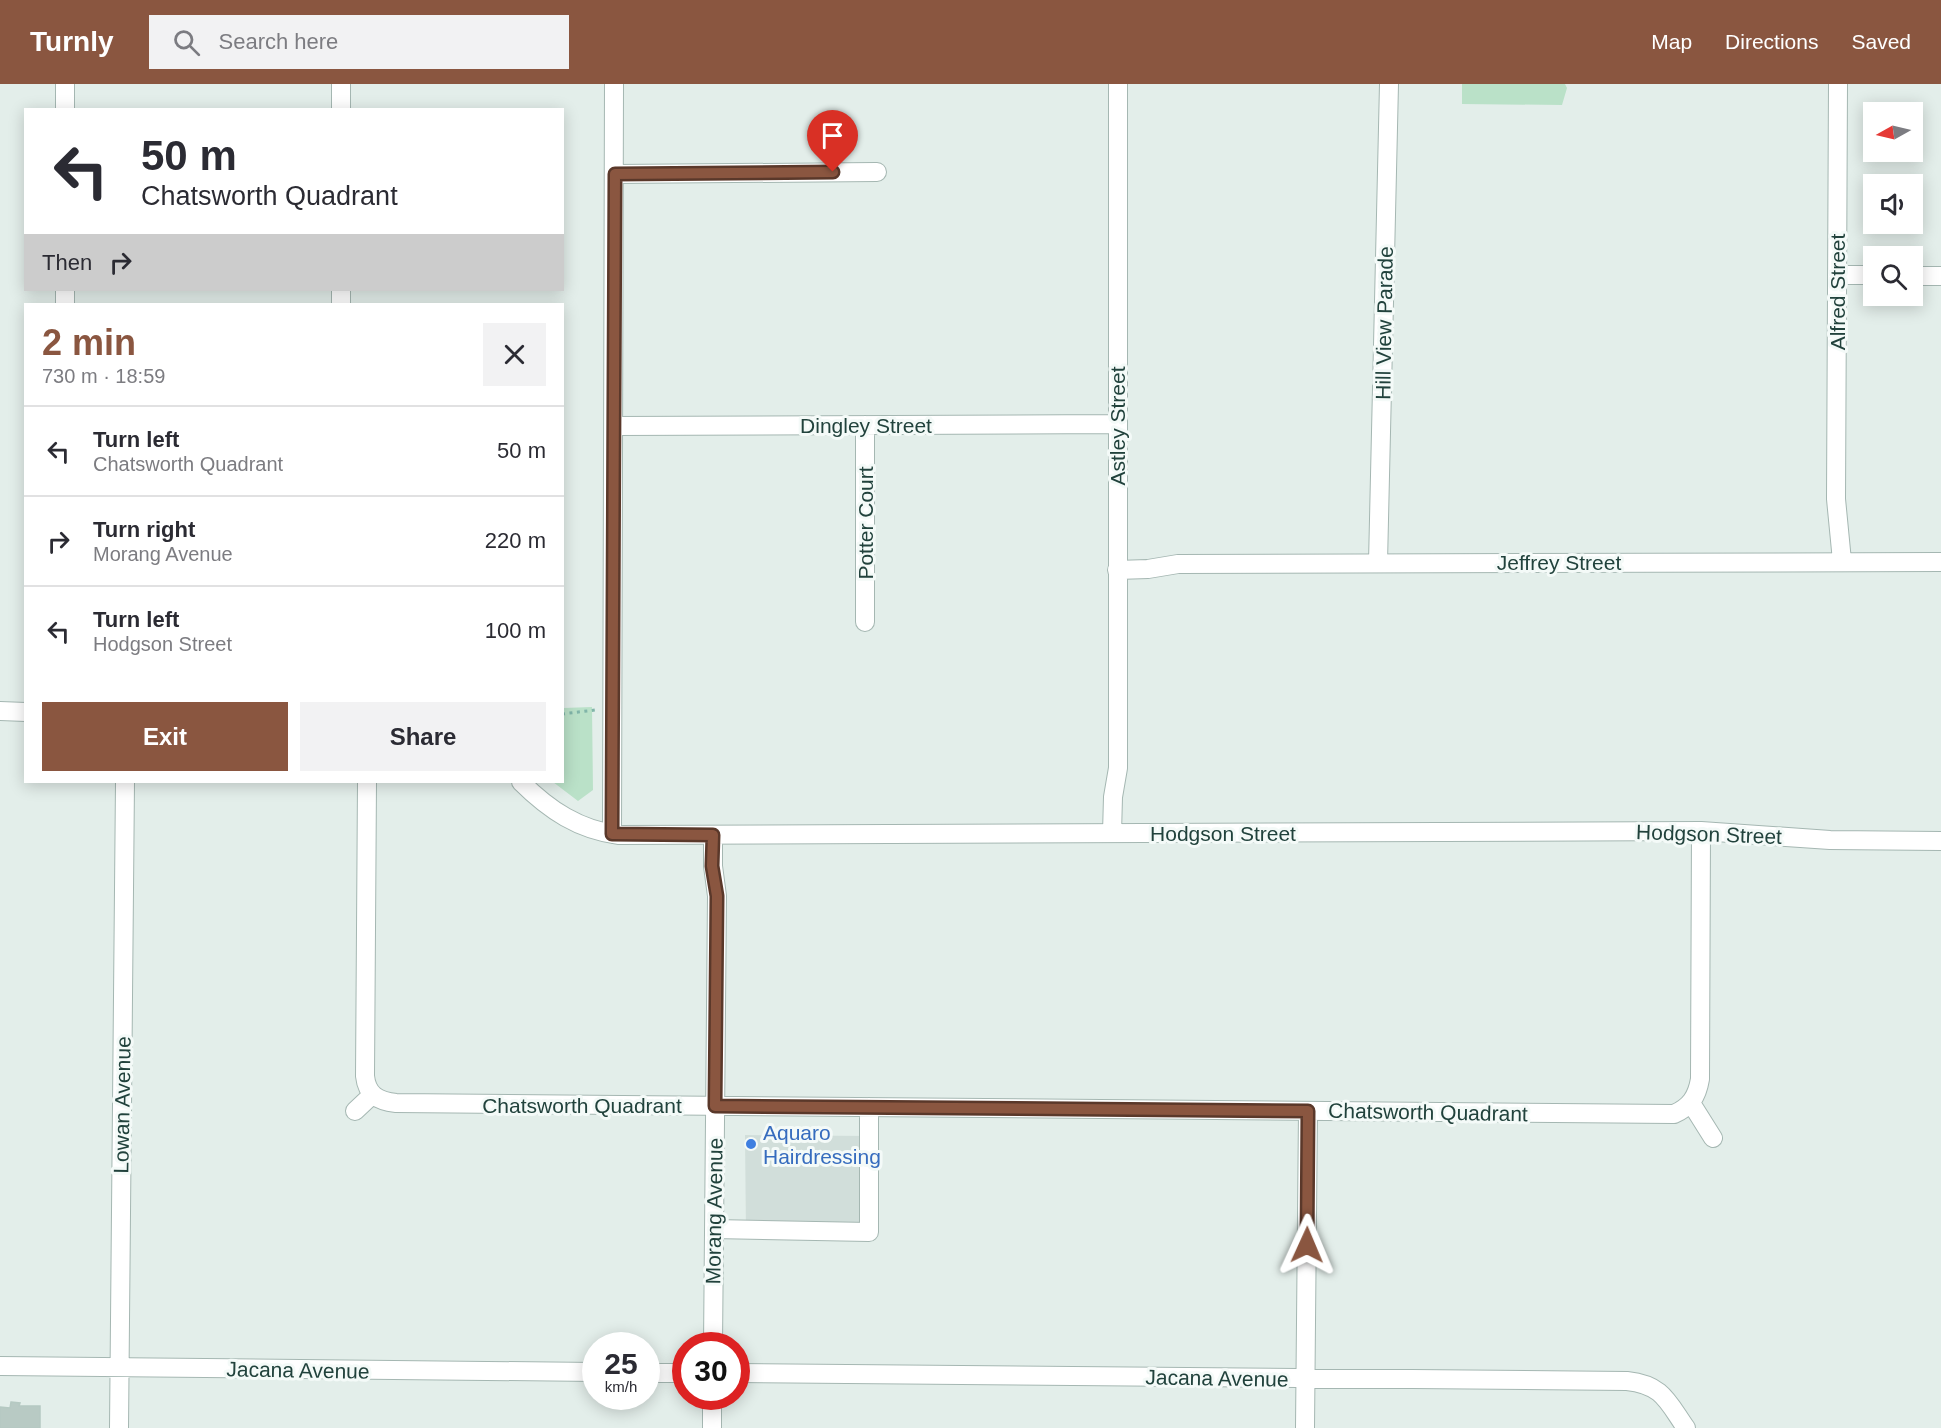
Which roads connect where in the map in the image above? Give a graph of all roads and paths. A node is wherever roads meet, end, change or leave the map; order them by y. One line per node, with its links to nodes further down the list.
1 (65, 84): 7 (street)
2 (341, 84): 8 (street)
3 (614, 84): 10 (street)
4 (1118, 84): 15 (street, Astley Street)
5 (1389, 84): 20 (street, Hill View Parade)
6 (1838, 84): 11 (street, Alfred Street)
7 (65, 108)
8 (341, 108)
9 (877, 172): 10 (street)
10 (615, 174): 17 (street)
11 (1837, 275): 12 (street); 18 (street, Alfred Street)
12 (1863, 275)
13 (1923, 276): 14 (street)
14 (1941, 276)
15 (1117, 424): 16 (street, Dingley Street); 21 (street, Astley Street)
16 (865, 425): 17 (street, Dingley Street); 22 (street, Potter Court)
17 (614, 426): 32 (street)
18 (1835, 561): 19 (street, Jeffrey Street); 20 (street, Jeffrey Street)
19 (1941, 562)
20 (1378, 563): 21 (street, Jeffrey Street)
21 (1117, 564): 31 (street, Astley Street)
22 (866, 622)
23 (595, 710): 26 (path)
24 (0, 711): 25 (street)
25 (23, 711)
26 (564, 714)
27 (125, 783): 45 (street, Lowan Avenue)
28 (367, 783): 35 (street)
29 (522, 783): 32 (street, Hodgson Street)
30 (1701, 831): 31 (street, Hodgson Street); 34 (street, Hodgson Street); 36 (street)
31 (1118, 833): 33 (street, Hodgson Street)
32 (612, 834): 33 (street, Hodgson Street)
33 (718, 836): 37 (street, Morang Avenue)
34 (1941, 841)
35 (372, 1095): 37 (street, Chatsworth Quadrant); 39 (street)
36 (1691, 1103): 40 (street, Chatsworth Quadrant); 41 (street)
37 (715, 1106): 38 (street, Chatsworth Quadrant); 42 (street, Morang Avenue)
38 (868, 1107): 40 (street, Chatsworth Quadrant); 42 (street)
39 (355, 1111)
40 (1308, 1111): 48 (street)
41 (1713, 1138)
42 (714, 1229): 43 (street, Morang Avenue)
43 (713, 1332)
44 (0, 1366): 45 (street, Jacana Avenue)
45 (120, 1368): 46 (street, Jacana Avenue); 51 (street, Lowan Avenue)
46 (582, 1372)
47 (750, 1373): 48 (street, Jacana Avenue)
48 (1305, 1379): 50 (street, Jacana Avenue); 53 (street)
49 (712, 1410): 52 (street)
50 (1683, 1425)
51 (119, 1428)
52 (712, 1428)
53 (1305, 1428)

